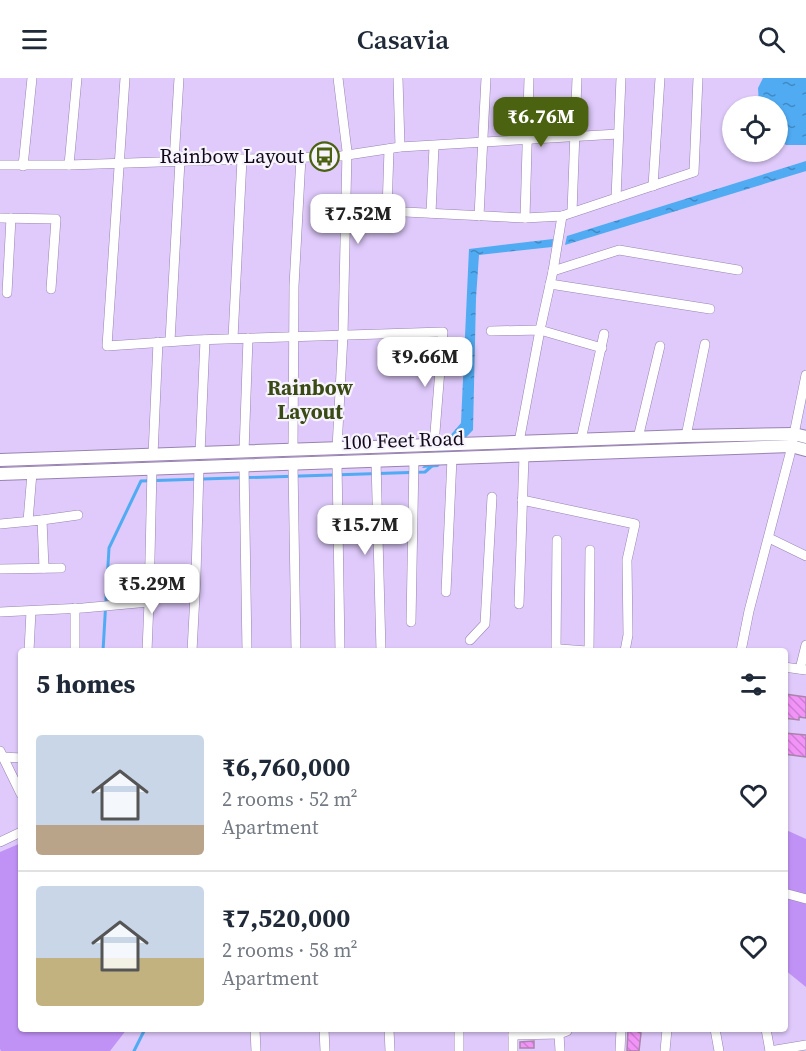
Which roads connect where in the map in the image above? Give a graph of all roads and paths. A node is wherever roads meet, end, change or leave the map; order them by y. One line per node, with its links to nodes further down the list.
1 (32, 78): 27 (street)
2 (77, 78): 26 (street)
3 (125, 78): 24 (street)
4 (179, 78): 23 (street)
5 (338, 78): 20 (street)
6 (398, 78): 18 (street)
7 (486, 78): 16 (street)
8 (529, 78): 15 (street)
9 (577, 78): 14 (street)
10 (621, 78): 13 (street)
11 (660, 78): 28 (street)
12 (698, 78): 28 (street)
13 (618, 134): 14 (street); 29 (street)
14 (573, 138): 15 (street); 32 (street)
15 (528, 140): 16 (street); 38 (street)
16 (482, 143): 17 (street); 34 (street)
17 (434, 146): 18 (street); 33 (street)
18 (400, 147): 19 (street)
19 (389, 149): 20 (street); 31 (street)
20 (346, 154): 21 (street); 30 (street)
21 (301, 157): 22 (street); 52 (street)
22 (242, 159): 23 (street); 50 (street)
23 (177, 161): 24 (street); 54 (street)
24 (120, 162): 26 (street); 55 (street)
25 (0, 165): 27 (street)
26 (69, 165): 27 (street)
27 (23, 166)
28 (653, 186): 29 (street)
29 (616, 198): 32 (street)
30 (345, 209): 31 (street); 49 (street)
31 (387, 211): 33 (street)
32 (572, 212): 35 (street)
33 (430, 213): 34 (street)
34 (479, 216): 38 (street)
35 (562, 216): 38 (street); 40 (street)
36 (0, 218): 37 (street)
37 (10, 218): 42 (street); 43 (street)
38 (525, 218)
39 (738, 270): 40 (street)
40 (553, 271): 41 (street)
41 (550, 284): 44 (street); 45 (street)
42 (51, 289)
43 (7, 293)
44 (710, 309)
45 (540, 330): 46 (street); 58 (street); 65 (street)
46 (492, 331)
47 (395, 334): 49 (street); 59 (street); 66 (street)
48 (604, 334): 58 (street)
49 (343, 335): 52 (street); 67 (street)
50 (233, 338): 51 (street); 53 (street)
51 (248, 338): 52 (street); 70 (street)
52 (294, 338): 68 (street)
53 (204, 340): 54 (street); 71 (street)
54 (170, 341): 55 (street)
55 (158, 342): 72 (street)
56 (705, 344): 61 (street)
57 (660, 346): 62 (street)
58 (602, 348): 64 (street)
59 (392, 368)
60 (806, 375): 63 (street)
61 (686, 436): 62 (main road, 100 Feet Road); 63 (main road, 100 Feet Road)
62 (638, 438): 64 (main road, 100 Feet Road)
63 (797, 439): 69 (main road, 100 Feet Road); 73 (main road, 100 Feet Road); 91 (street)
64 (581, 440): 65 (main road, 100 Feet Road)
65 (519, 442): 66 (main road, 100 Feet Road)
66 (434, 445): 67 (main road, 100 Feet Road)
67 (338, 448): 68 (main road, 100 Feet Road)
68 (293, 450): 70 (main road, 100 Feet Road)
69 (806, 450)
70 (244, 452): 71 (main road, 100 Feet Road)
71 (200, 453): 72 (main road, 100 Feet Road)
72 (153, 455): 76 (main road, 100 Feet Road)
73 (524, 456): 74 (main road, 100 Feet Road); 86 (street)
74 (452, 458): 75 (main road, 100 Feet Road); 98 (street)
75 (414, 459): 77 (main road, 100 Feet Road); 104 (street)
76 (0, 460)
77 (376, 461): 78 (main road, 100 Feet Road); 114 (street)
78 (337, 462): 79 (main road, 100 Feet Road); 113 (street)
79 (293, 464): 80 (main road, 100 Feet Road); 112 (street)
80 (244, 465): 81 (main road, 100 Feet Road); 111 (street)
81 (199, 467): 82 (main road, 100 Feet Road); 110 (street)
82 (152, 468): 83 (main road, 100 Feet Road); 99 (street)
83 (32, 472): 84 (main road, 100 Feet Road); 89 (street)
84 (0, 474)
85 (492, 497): 105 (street)
86 (522, 500): 100 (street); 117 (street)
87 (78, 515): 88 (street)
88 (42, 520): 89 (street); 95 (street)
89 (28, 522): 90 (street)
90 (0, 524)
91 (770, 538): 94 (street); 118 (street)
92 (557, 540): 115 (street)
93 (590, 550): 116 (street)
94 (806, 556)
95 (44, 568): 96 (street); 97 (street)
96 (62, 568)
97 (0, 569)
98 (446, 592)
99 (149, 602): 101 (street); 109 (street)
100 (519, 604)
101 (75, 608): 102 (street); 108 (street)
102 (31, 610): 103 (street); 107 (street)
103 (0, 612)
104 (411, 622)
105 (470, 640)
106 (806, 645): 120 (street)
107 (29, 648)
108 (75, 648)
109 (147, 648)
110 (192, 648)
111 (247, 648)
112 (296, 648)
113 (340, 648)
114 (381, 648)
115 (557, 648)
116 (588, 648)
117 (626, 648)
118 (742, 648)
119 (788, 667): 120 (street)
120 (803, 669)
121 (1, 754): 122 (street); 123 (street)
122 (18, 757)
123 (18, 788)
124 (18, 833): 125 (street)
125 (0, 842)
126 (788, 894): 127 (street)
127 (806, 899)
128 (255, 1032): 139 (street)
129 (324, 1032): 140 (street)
130 (389, 1032): 141 (street)
131 (459, 1032): 142 (street)
132 (513, 1032): 143 (street)
133 (563, 1032): 144 (street)
134 (621, 1032): 145 (street)
135 (667, 1032): 146 (street)
136 (716, 1032): 147 (street)
137 (767, 1032): 148 (street)
138 (806, 1045): 148 (street)
139 (256, 1051)
140 (325, 1051)
141 (390, 1051)
142 (459, 1051)
143 (513, 1051)
144 (560, 1051)
145 (620, 1051)
146 (665, 1051)
147 (719, 1051)
148 (770, 1051)

